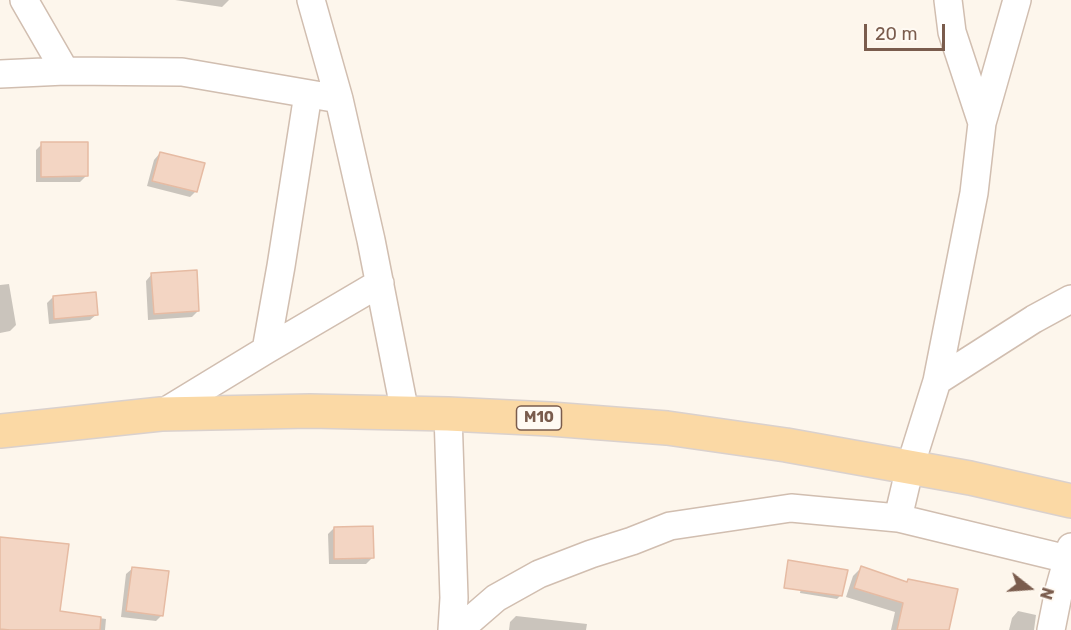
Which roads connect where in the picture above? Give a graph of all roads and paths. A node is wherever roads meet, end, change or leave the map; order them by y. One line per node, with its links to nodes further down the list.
1 (24, 0): 5 (street)
2 (311, 0): 8 (street)
3 (948, 0): 9 (street)
4 (1017, 0): 9 (street)
5 (65, 71): 6 (street); 7 (street)
6 (0, 74)
7 (308, 94): 8 (street); 12 (street)
8 (339, 99): 10 (street)
9 (982, 123): 13 (street)
10 (380, 284): 12 (street); 14 (street)
11 (1071, 299): 13 (street)
12 (266, 350): 15 (street)
13 (937, 381): 18 (street)
14 (405, 413): 15 (main road, M10); 16 (main road, M10)
15 (161, 414): 17 (main road, M10)
16 (448, 414): 18 (main road, M10); 22 (street)
17 (0, 431)
18 (910, 467): 19 (main road, M10); 20 (street)
19 (1071, 501)
20 (898, 518): 21 (street); 23 (street)
21 (1070, 555): 24 (street)
22 (452, 630)
23 (459, 630)
24 (1051, 630)

